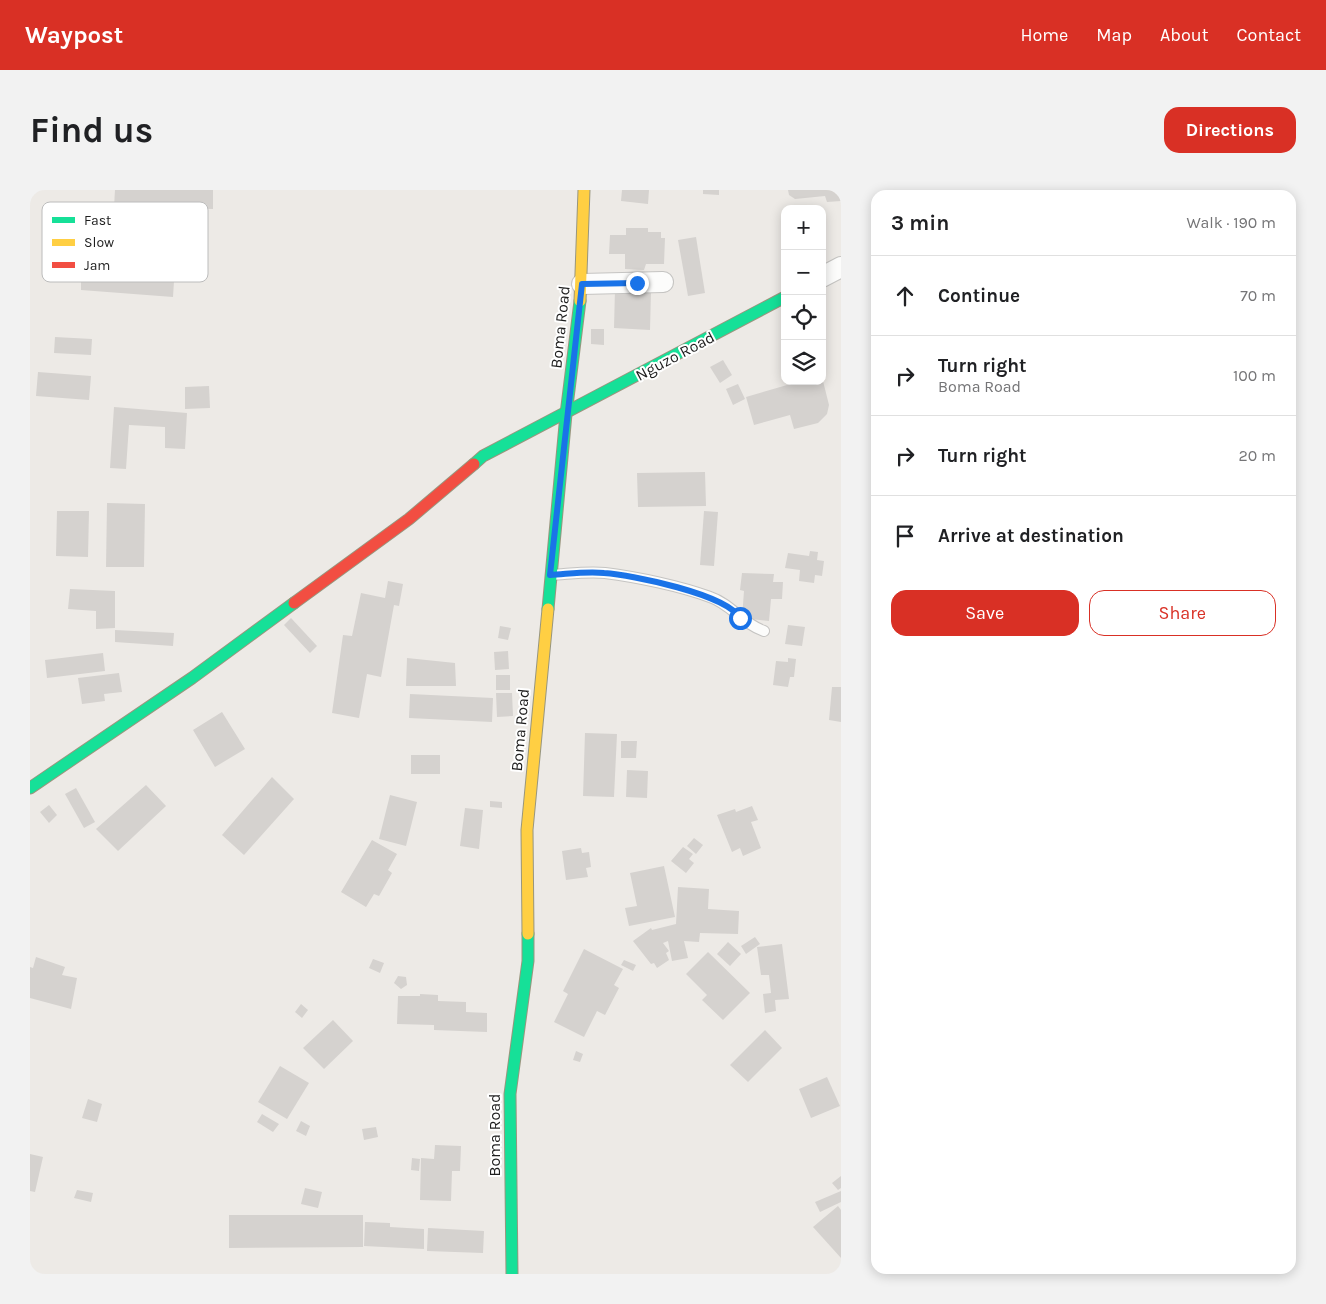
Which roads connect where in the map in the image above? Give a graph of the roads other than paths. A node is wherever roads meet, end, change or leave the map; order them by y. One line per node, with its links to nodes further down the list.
1 (584, 190): 5 (street, Boma Road)
2 (841, 267): 3 (street)
3 (826, 275)
4 (663, 282): 5 (street)
5 (582, 284): 7 (street, Boma Road)
6 (781, 299): 7 (street, Nguzo Road)
7 (566, 414): 8 (street, Boma Road); 10 (street, Nguzo Road)
8 (550, 575): 9 (lane); 11 (street, Boma Road)
9 (764, 631)
10 (30, 788)
11 (512, 1274)

